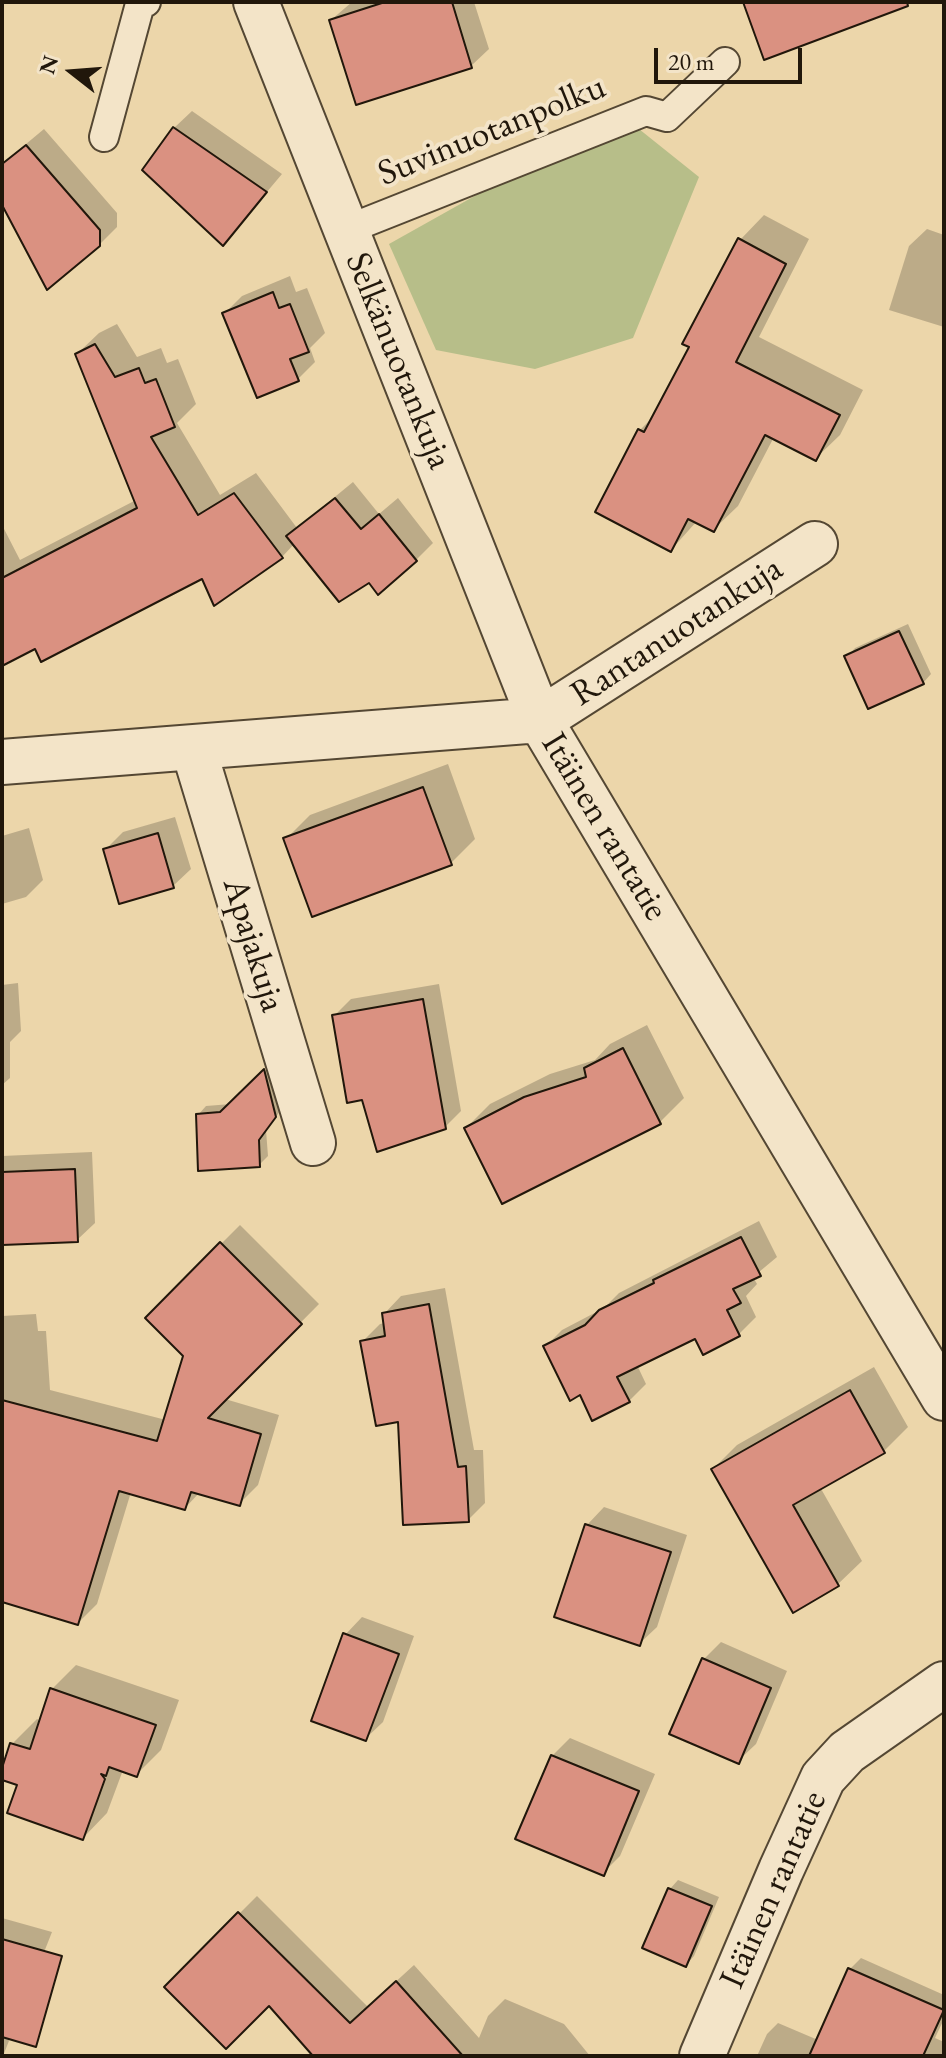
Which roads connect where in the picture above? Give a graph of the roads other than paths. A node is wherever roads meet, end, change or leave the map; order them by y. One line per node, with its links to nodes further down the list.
1 (256, 2): 5 (street, Selkänuotankuja)
2 (140, 3): 4 (lane)
3 (725, 62): 5 (lane, Suvinuotanpolku)
4 (104, 137)
5 (346, 230): 7 (street, Selkänuotankuja)
6 (815, 544): 7 (street, Rantanuotankuja)
7 (540, 720): 8 (street, Itäinen rantatie); 11 (street, Itäinen rantatie)
8 (193, 747): 9 (street, Itäinen rantatie); 10 (street, Apajakuja)
9 (2, 762)
10 (313, 1143)
11 (944, 1398)
12 (944, 1684): 13 (street, Itäinen rantatie)
13 (702, 2056)

